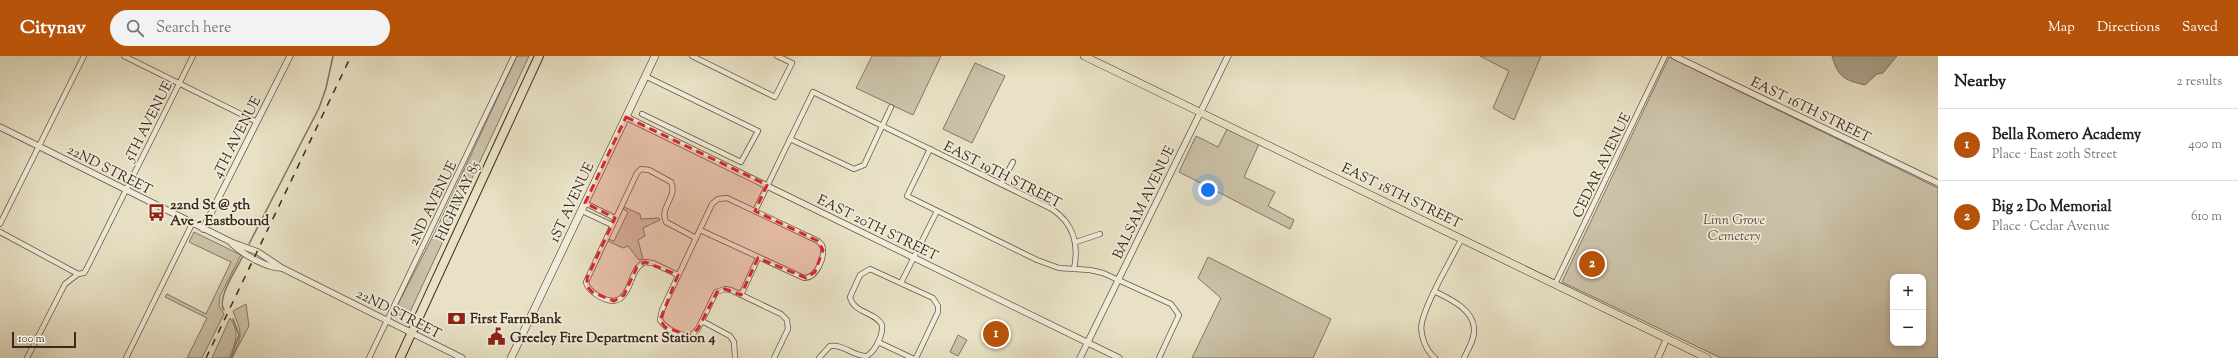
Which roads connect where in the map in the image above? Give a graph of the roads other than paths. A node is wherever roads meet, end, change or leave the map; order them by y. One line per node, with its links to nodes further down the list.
1 (84, 56): 24 (street)
2 (124, 56): 15 (street)
3 (192, 56): 15 (street, 5TH AVENUE)
4 (290, 56): 20 (street, 4TH AVENUE)
5 (514, 56): 56 (street, 2ND AVENUE)
6 (539, 56): 58 (highway, HIGHWAY 85)
7 (655, 56): 14 (main road, 1ST AVENUE)
8 (692, 56): 9 (street)
9 (777, 56)
10 (1084, 56): 17 (main road, EAST 18TH STREET)
11 (1228, 56): 17 (street, BALSAM AVENUE)
12 (1665, 56): 53 (street, CEDAR AVENUE)
13 (1674, 56): 27 (street, EAST 16TH STREET)
14 (645, 76): 18 (street); 19 (main road, 1ST AVENUE)
15 (179, 84): 20 (street); 30 (street, 5TH AVENUE)
16 (891, 107): 21 (street)
17 (1200, 112): 44 (main road, EAST 18TH STREET); 51 (street, BALSAM AVENUE)
18 (642, 114)
19 (626, 117): 29 (street, EAST 20TH STREET); 31 (main road, 1ST AVENUE)
20 (257, 122): 39 (street, 4TH AVENUE)
21 (882, 126): 23 (street); 23 (street, EAST 19TH STREET); 25 (street, EAST 19TH STREET)
22 (0, 127): 24 (street, 22ND STREET)
23 (790, 139): 29 (street)
24 (39, 147): 30 (street, 22ND STREET); 36 (street)
25 (930, 149): 28 (street, EAST 19TH STREET); 34 (street)
26 (1013, 162): 28 (street)
27 (1938, 183)
28 (1001, 184): 45 (street, EAST 19TH STREET)
29 (767, 185): 33 (street); 47 (street, EAST 20TH STREET)
30 (125, 190): 37 (street, 22ND STREET); 49 (street, 5TH AVENUE)
31 (585, 203): 32 (main road, 1ST AVENUE); 35 (street)
32 (582, 211): 38 (street); 68 (main road, 1ST AVENUE)
33 (755, 211): 40 (street); 46 (street)
34 (937, 211): 47 (street); 48 (street)
35 (615, 218): 38 (street); 43 (street)
36 (0, 224)
37 (192, 224): 39 (street, 22ND STREET); 64 (street)
38 (612, 225): 50 (street)
39 (203, 229): 56 (street, 22ND STREET)
40 (700, 230): 43 (street); 46 (street)
41 (0, 232): 49 (street)
42 (1100, 234): 45 (street)
43 (696, 238): 50 (street)
44 (1462, 238): 53 (main road, EAST 18TH STREET); 54 (street)
45 (1076, 242): 48 (street, EAST 19TH STREET)
46 (758, 258): 55 (street)
47 (914, 258): 52 (street); 61 (street, EAST 20TH STREET)
48 (1074, 269): 51 (street)
49 (78, 274): 63 (street, 5TH AVENUE)
50 (678, 275): 57 (street)
51 (1118, 280): 61 (street, BALSAM AVENUE); 76 (street)
52 (901, 283): 60 (street); 73 (street)
53 (1556, 284): 59 (main road, EAST 18TH STREET)
54 (1436, 292): 77 (street); 78 (street)
55 (741, 295): 57 (street); 70 (street)
56 (387, 320): 58 (street, 22ND STREET); 65 (street, 2ND AVENUE)
57 (702, 321): 69 (street)
58 (412, 333): 66 (highway, HIGHWAY 85); 67 (street, 22ND STREET)
59 (1667, 338): 62 (main road, EAST 18TH STREET); 79 (street)
60 (878, 342): 71 (street); 72 (street)
61 (1087, 342): 74 (street, BALSAM AVENUE); 75 (street, EAST 20TH STREET)
62 (1706, 357)
63 (27, 358)
64 (126, 358)
65 (369, 358)
66 (400, 358)
67 (462, 358)
68 (511, 358)
69 (735, 358)
70 (774, 358)
71 (819, 358)
72 (912, 358)
73 (916, 358)
74 (1080, 358)
75 (1119, 358)
76 (1159, 358)
77 (1435, 358)
78 (1464, 358)
79 (1658, 358)

